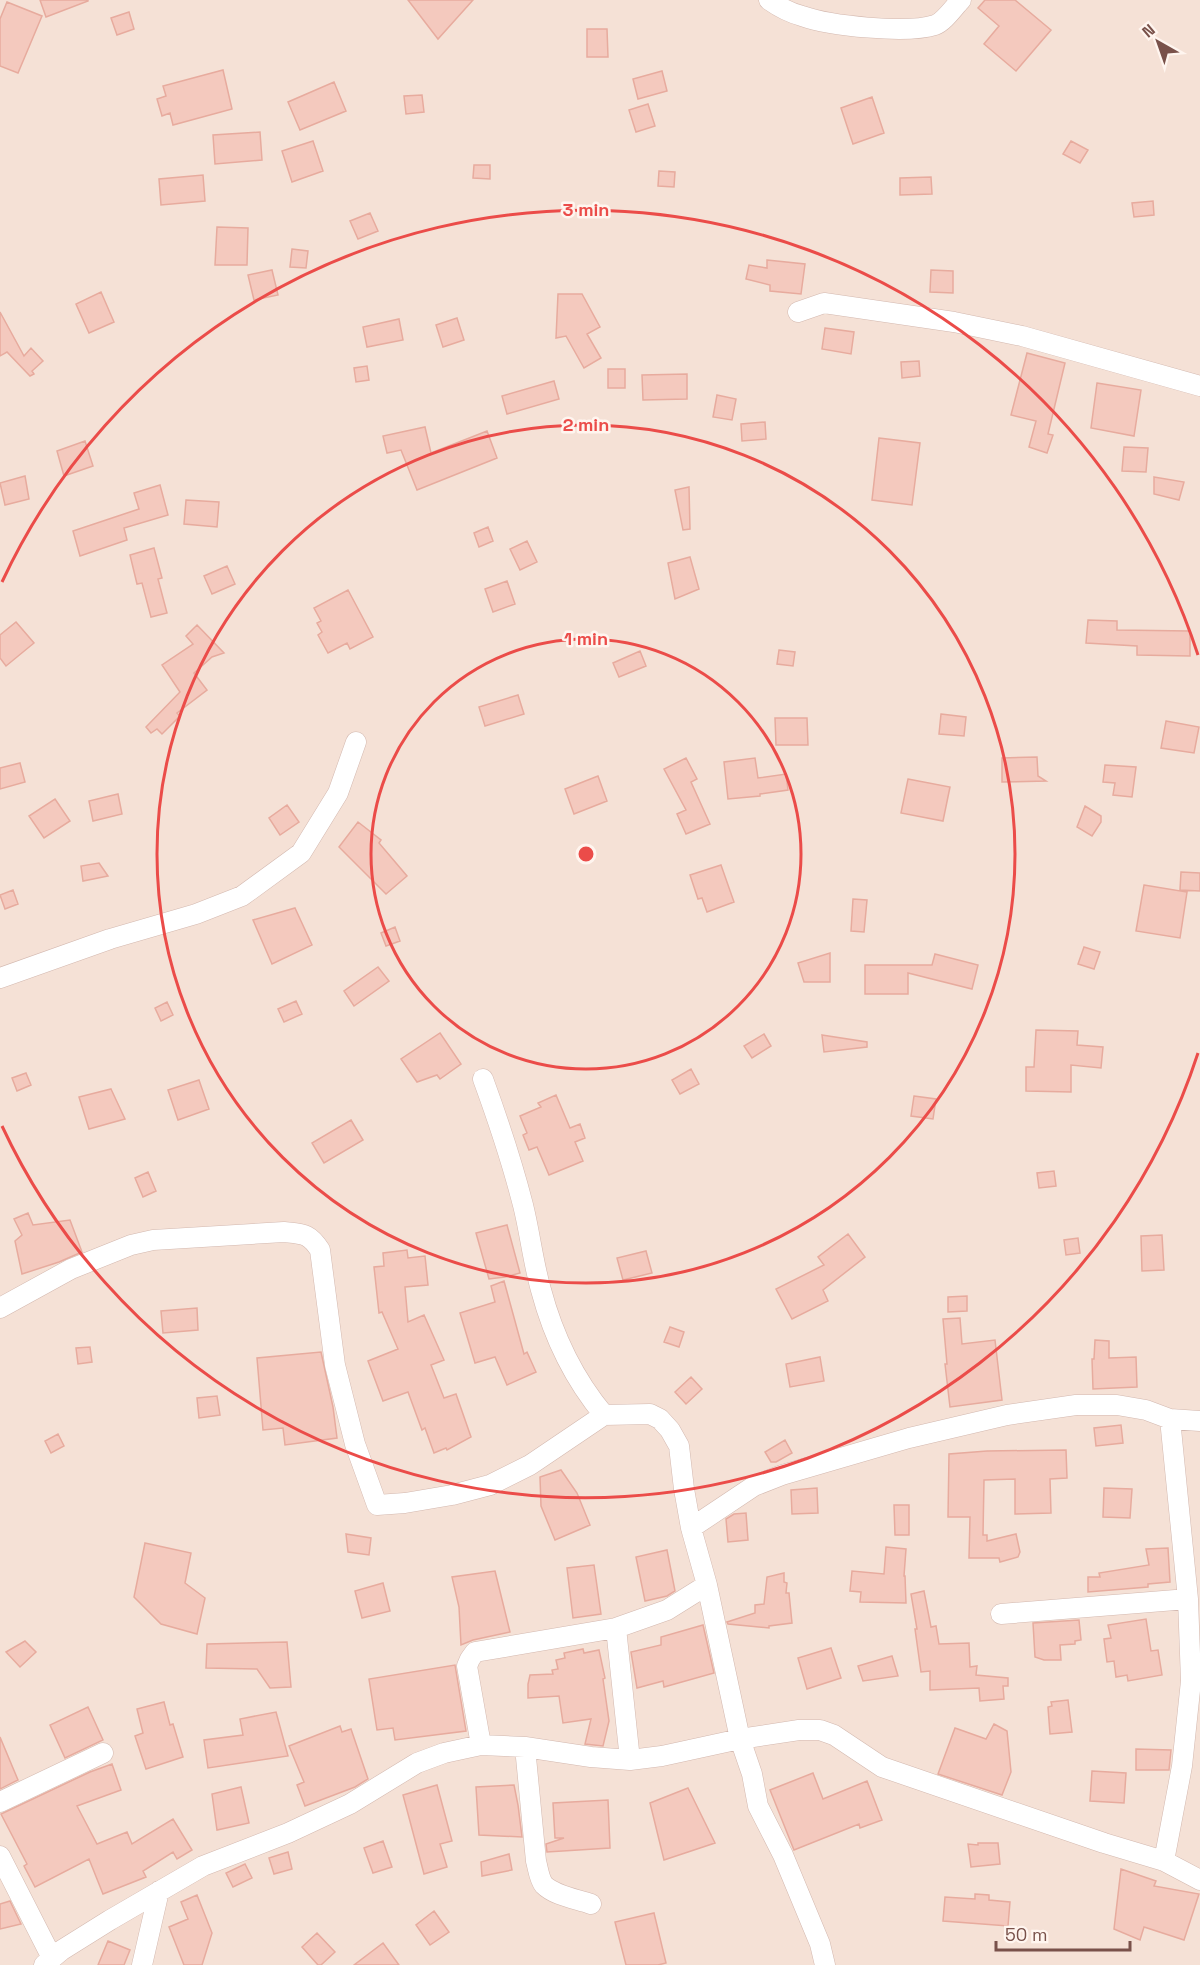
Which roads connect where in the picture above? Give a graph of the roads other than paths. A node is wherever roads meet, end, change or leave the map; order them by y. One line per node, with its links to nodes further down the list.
1 (769, 0): 2 (street)
2 (961, 0)
3 (798, 312): 4 (street)
4 (1200, 386)
5 (356, 742): 6 (street)
6 (0, 978)
7 (483, 1079): 9 (street)
8 (0, 1308): 9 (street)
9 (604, 1415): 12 (street)
10 (1170, 1419): 11 (street); 12 (street); 14 (street)
11 (1200, 1421)
12 (691, 1528): 13 (street)
13 (707, 1585): 16 (street); 17 (street)
14 (1188, 1599): 15 (street); 24 (street)
15 (1001, 1614)
16 (616, 1628): 18 (street); 21 (street)
17 (740, 1739): 21 (street); 24 (street); 30 (street)
18 (481, 1745): 19 (street); 26 (street)
19 (525, 1747): 21 (street); 27 (street)
20 (103, 1753): 22 (street)
21 (630, 1760)
22 (0, 1802)
23 (0, 1856): 28 (street)
24 (1164, 1861): 25 (street)
25 (1200, 1880)
26 (159, 1891): 28 (street); 29 (street)
27 (591, 1904)
28 (48, 1962)
29 (142, 1965)
30 (825, 1965)

